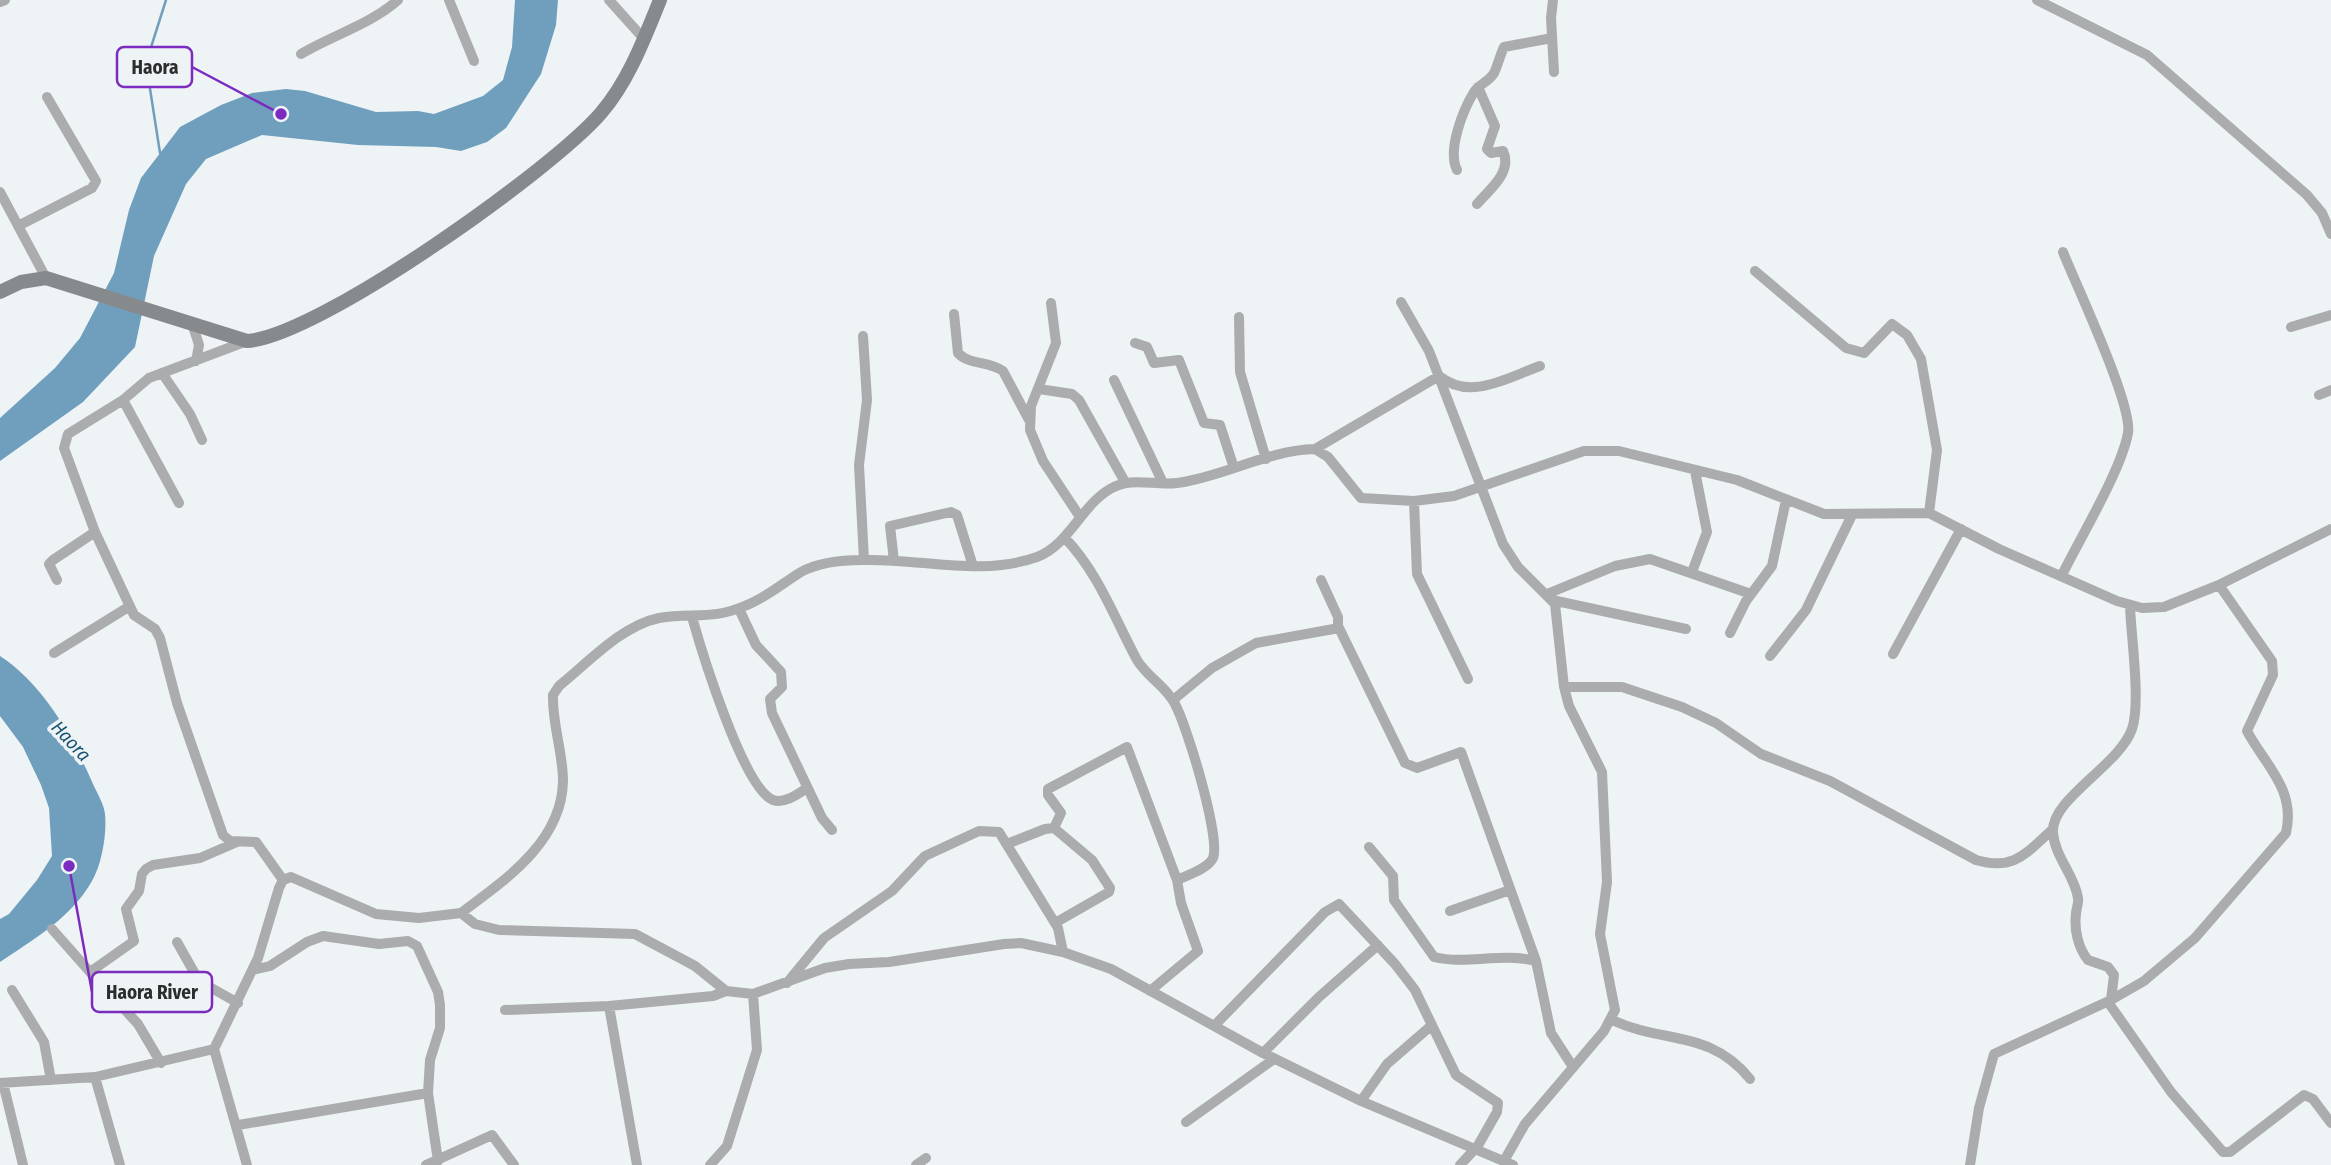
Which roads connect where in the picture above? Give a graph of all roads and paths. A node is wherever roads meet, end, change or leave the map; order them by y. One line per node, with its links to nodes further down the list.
1 (5, 0): 8 (street)
2 (398, 0): 11 (street)
3 (449, 0): 12 (street)
4 (608, 0): 10 (street)
5 (660, 0): 10 (street)
6 (1553, 0): 9 (street)
7 (2037, 0): 20 (street)
8 (0, 2)
9 (1552, 38): 13 (street); 14 (street)
10 (644, 39): 33 (street)
11 (301, 54)
12 (474, 61)
13 (1554, 72)
14 (1478, 88): 16 (street); 18 (street)
15 (47, 97): 19 (street)
16 (1457, 170)
17 (0, 192): 19 (street)
18 (1477, 204)
19 (18, 226): 23 (street)
20 (2331, 234)
21 (2063, 252): 67 (street)
22 (1755, 271): 56 (street)
23 (46, 278): 24 (street); 30 (street)
24 (0, 292)
25 (1401, 302): 38 (street)
26 (1051, 303): 40 (street)
27 (954, 314): 44 (street)
28 (2331, 315): 31 (street)
29 (1238, 317): 47 (street)
30 (188, 322): 33 (street); 35 (street)
31 (2291, 327)
32 (863, 336): 63 (street)
33 (247, 341): 35 (street)
34 (1135, 343): 48 (street)
35 (196, 361): 37 (street)
36 (1540, 366): 38 (street)
37 (162, 373): 43 (street); 45 (street)
38 (1439, 376): 46 (street); 52 (street)
39 (1114, 380): 51 (street)
40 (1039, 389): 44 (street); 50 (street)
41 (2331, 390): 42 (street)
42 (2319, 395)
43 (123, 400): 55 (street); 61 (street)
44 (1029, 421): 58 (street)
45 (202, 440)
46 (1315, 449): 47 (street); 54 (street)
47 (1266, 459): 48 (street)
48 (1234, 468): 51 (street)
49 (1695, 471): 52 (street); 53 (street); 66 (street)
50 (1125, 482): 51 (street); 58 (street)
51 (1163, 483)
52 (1480, 488): 54 (street); 72 (street)
53 (1786, 500): 57 (street); 71 (street)
54 (1414, 501): 83 (street)
55 (179, 503)
56 (1929, 513): 57 (street); 59 (street)
57 (1852, 515): 82 (street)
58 (1080, 517): 62 (street)
59 (1961, 529): 67 (street); 81 (street)
60 (2331, 529): 70 (street)
61 (95, 532): 68 (street); 73 (street)
62 (1063, 537): 65 (street); 85 (street)
63 (864, 560): 64 (street); 75 (street)
64 (894, 561): 65 (street); 65 (street)
65 (973, 566)
66 (1692, 572): 71 (street); 72 (street)
67 (2062, 575): 74 (street)
68 (57, 580)
69 (1321, 580): 77 (street)
70 (2218, 585): 74 (street); 111 (street)
71 (1751, 594): 79 (street)
72 (1549, 597): 78 (street); 84 (street)
73 (130, 606): 80 (street); 90 (street)
74 (2130, 606): 89 (street)
75 (739, 609): 76 (street); 86 (street)
76 (692, 617): 86 (street); 97 (street)
77 (1338, 627): 85 (street); 95 (street)
78 (1686, 629)
79 (1730, 633)
80 (54, 653)
81 (1894, 654)
82 (1770, 656)
83 (1468, 679)
84 (1564, 687): 89 (street); 115 (street)
85 (1173, 700): 94 (street)
86 (807, 788): 88 (street)
87 (1054, 828): 91 (street); 94 (street); 98 (street)
88 (832, 830)
89 (2052, 830): 111 (street)
90 (237, 842): 93 (street); 105 (street)
91 (1007, 845): 98 (street); 106 (street)
92 (1369, 847): 103 (street)
93 (283, 880): 97 (street); 104 (street)
94 (1177, 880): 109 (street)
95 (1510, 890): 96 (street); 103 (street)
96 (1450, 911)
97 (461, 914): 108 (street)
98 (1055, 923): 102 (street)
99 (52, 929): 105 (street)
100 (177, 942): 112 (street)
101 (1378, 944): 116 (street); 117 (street); 119 (street)
102 (1063, 952): 106 (street); 109 (street)
103 (1536, 961): 122 (street)
104 (253, 970): 112 (street); 127 (street)
105 (90, 972): 121 (street)
106 (786, 983): 110 (street)
107 (12, 990): 125 (street)
108 (726, 991): 110 (street); 113 (street)
109 (1150, 991): 117 (street)
110 (753, 994): 142 (street)
111 (2109, 1001): 130 (street); 145 (street)
112 (238, 1003): 118 (street)
113 (609, 1006): 114 (street); 141 (street)
114 (505, 1010)
115 (1612, 1020): 122 (street); 124 (street)
116 (1433, 1025): 128 (street); 132 (street)
117 (1214, 1026): 119 (street)
118 (214, 1049): 121 (street); 131 (street)
119 (1263, 1053): 120 (street)
120 (1274, 1059): 128 (street); 129 (street)
121 (161, 1063): 123 (street)
122 (1573, 1067): 135 (street)
123 (95, 1077): 125 (street); 137 (street)
124 (1750, 1079)
125 (51, 1080): 126 (street)
126 (2, 1083): 136 (street)
127 (428, 1093): 131 (street); 134 (street)
128 (1362, 1101): 132 (street)
129 (1186, 1122)
130 (2331, 1123)
131 (238, 1125): 138 (street)
132 (1476, 1149): 135 (street); 144 (street)
133 (926, 1158): 143 (street)
134 (438, 1161): 139 (street); 140 (street)
135 (1508, 1163)
136 (23, 1165)
137 (120, 1165)
138 (247, 1165)
139 (426, 1165)
140 (514, 1165)
141 (637, 1165)
142 (710, 1165)
143 (916, 1165)
144 (1460, 1165)
145 (1970, 1165)

